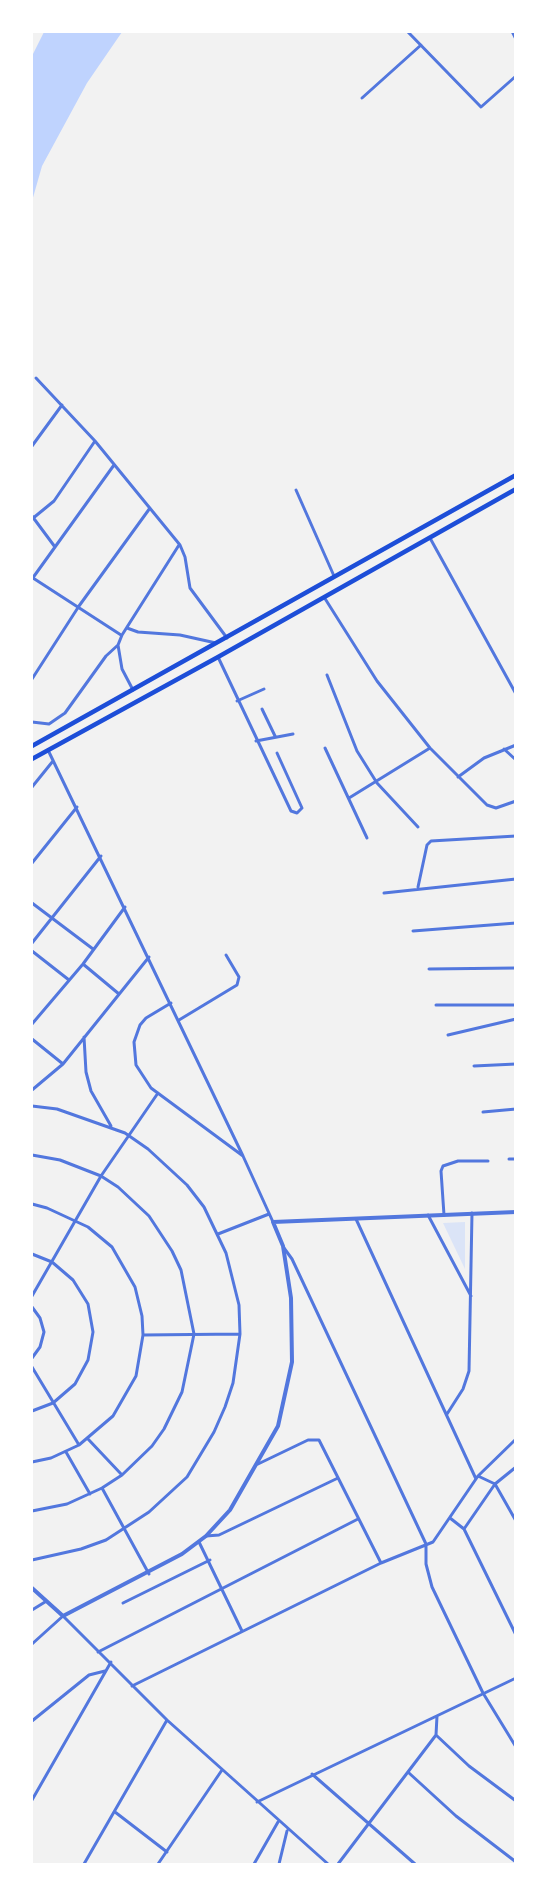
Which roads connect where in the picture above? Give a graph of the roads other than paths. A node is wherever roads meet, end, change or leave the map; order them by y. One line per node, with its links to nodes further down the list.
1 (408, 32): 4 (street)
2 (513, 32): 3 (street)
3 (516, 38)
4 (422, 45): 5 (street); 6 (street)
5 (516, 76)
6 (362, 98)
7 (36, 378): 8 (street)
8 (62, 405): 9 (street); 10 (street)
9 (95, 441): 11 (street); 16 (street)
10 (32, 446)
11 (114, 465): 15 (street); 19 (street)
12 (516, 476): 20 (main road)
13 (516, 489): 17 (main road)
14 (296, 490): 20 (street)
15 (150, 508): 18 (street); 23 (street)
16 (32, 518): 19 (street)
17 (430, 537): 22 (main road); 34 (street)
18 (180, 545): 24 (street); 26 (street)
19 (55, 547): 21 (street)
20 (334, 576): 26 (main road)
21 (32, 578): 23 (street)
22 (324, 597): 29 (main road); 43 (street)
23 (79, 606): 25 (street); 31 (street)
24 (127, 628): 25 (street); 27 (street)
25 (122, 635): 28 (street)
26 (227, 638): 27 (main road)
27 (217, 644): 33 (main road)
28 (118, 645): 33 (street); 37 (street)
29 (218, 657): 35 (street); 46 (main road)
30 (327, 675): 52 (street)
31 (32, 679)
32 (264, 688): 35 (street)
33 (133, 690): 42 (main road)
34 (516, 694)
35 (237, 701): 40 (street)
36 (262, 709): 39 (street)
37 (32, 722)
38 (292, 734): 39 (street)
39 (275, 736): 40 (street)
40 (256, 741): 47 (street)
41 (516, 745): 45 (street)
42 (32, 746)
43 (430, 747): 51 (street); 52 (street)
44 (325, 748): 54 (street)
45 (504, 749): 50 (street); 51 (street)
46 (48, 750): 48 (main road); 49 (street)
47 (277, 753)
48 (32, 759)
49 (53, 760): 53 (street); 56 (street)
50 (516, 760)
51 (458, 777): 55 (street)
52 (377, 783): 54 (street); 57 (street)
53 (32, 787)
54 (349, 798): 59 (street)
55 (516, 801)
56 (77, 807): 60 (street); 61 (street)
57 (418, 827)
58 (516, 836): 63 (street)
59 (368, 838)
60 (100, 856): 66 (street); 67 (street)
61 (32, 863)
62 (516, 879): 63 (street)
63 (418, 887): 64 (street)
64 (384, 893)
65 (32, 903): 67 (street)
66 (125, 906): 71 (street); 74 (street)
67 (51, 919): 70 (street); 71 (street)
68 (516, 923): 69 (street)
69 (413, 931)
70 (32, 943)
71 (93, 950): 75 (street)
72 (32, 951): 78 (street)
73 (226, 955): 84 (street)
74 (149, 957): 79 (street); 80 (street)
75 (83, 964): 78 (street); 79 (street)
76 (516, 968): 77 (street)
77 (429, 969)
78 (69, 980): 85 (street)
79 (118, 994): 87 (street)
80 (171, 1003): 84 (street); 93 (street)
81 (435, 1005): 82 (street)
82 (516, 1005)
83 (516, 1019): 86 (street)
84 (179, 1020): 100 (street)
85 (32, 1024)
86 (448, 1035)
87 (84, 1037): 89 (street); 97 (street)
88 (32, 1039): 89 (street)
89 (63, 1064): 92 (street)
90 (516, 1064): 91 (street)
91 (474, 1066)
92 (32, 1090)
93 (158, 1093): 98 (street); 100 (street)
94 (32, 1106): 97 (street)
95 (516, 1109): 96 (street)
96 (483, 1112)
97 (112, 1127): 98 (street)
98 (129, 1135): 104 (street); 114 (street)
99 (32, 1155): 104 (street)
100 (243, 1156): 108 (street)
101 (509, 1159): 102 (street)
102 (516, 1159)
103 (488, 1161): 110 (street)
104 (101, 1176): 112 (street); 121 (street)
105 (32, 1204): 112 (street)
106 (516, 1212): 107 (street)
107 (472, 1213): 110 (street); 119 (street)
108 (269, 1214): 113 (street); 114 (street)
109 (428, 1215): 110 (street); 111 (street); 119 (street)
110 (444, 1215)
111 (356, 1219): 113 (street); 128 (street)
112 (76, 1222): 117 (street); 123 (street)
113 (273, 1222): 115 (street)
114 (218, 1234): 122 (street)
115 (283, 1246): 134 (street); 150 (street)
116 (32, 1254): 117 (street)
117 (51, 1262): 118 (street); 126 (street)
118 (32, 1296)
119 (471, 1298): 128 (street)
120 (32, 1307): 124 (street)
121 (194, 1334): 122 (street); 123 (street); 136 (street)
122 (240, 1334): 146 (street)
123 (143, 1335): 129 (street)
124 (32, 1358)
125 (32, 1367): 126 (street)
126 (53, 1402): 127 (street); 131 (street)
127 (32, 1412)
128 (447, 1414): 137 (street)
129 (88, 1439): 131 (street); 136 (street)
130 (516, 1439): 137 (street)
131 (79, 1445): 132 (street)
132 (66, 1452): 133 (street); 141 (street)
133 (32, 1462)
134 (257, 1464): 138 (street); 148 (street)
135 (516, 1467): 139 (street)
136 (122, 1475): 140 (street)
137 (477, 1477): 139 (street); 143 (street)
138 (338, 1478): 144 (street); 148 (street)
139 (495, 1484): 145 (street); 147 (street)
140 (102, 1488): 141 (street); 146 (street)
141 (90, 1494): 142 (street)
142 (32, 1511)
143 (450, 1518): 147 (street); 150 (street)
144 (358, 1519): 153 (street); 156 (street)
145 (516, 1521)
146 (125, 1529): 151 (street); 154 (street)
147 (464, 1529): 162 (street)
148 (206, 1536): 149 (street)
149 (199, 1542): 152 (street); 154 (street)
150 (426, 1544): 153 (street); 169 (street)
151 (32, 1560)
152 (210, 1560): 156 (street); 158 (street)
153 (381, 1563): 161 (street)
154 (149, 1574): 160 (street)
155 (32, 1588): 157 (street)
156 (221, 1588): 161 (street); 164 (street)
157 (45, 1602): 159 (street); 160 (street)
158 (123, 1603)
159 (32, 1610)
160 (63, 1616): 163 (street); 164 (street)
161 (242, 1631): 168 (street)
162 (516, 1635)
163 (32, 1644)
164 (98, 1652): 165 (street)
165 (111, 1662): 166 (street); 168 (street)
166 (105, 1671): 172 (street); 178 (street)
167 (516, 1678): 169 (street)
168 (132, 1686): 171 (street)
169 (483, 1693): 170 (street); 174 (street)
170 (437, 1716): 173 (street); 177 (street)
171 (167, 1720): 175 (street); 181 (street)
172 (32, 1721)
173 (436, 1735): 176 (street); 179 (street)
174 (516, 1747)
175 (222, 1770): 180 (street); 185 (street)
176 (409, 1773): 183 (street); 186 (street)
177 (312, 1774): 180 (street); 183 (street)
178 (32, 1800)
179 (516, 1801)
180 (257, 1802): 182 (street)
181 (115, 1812): 185 (street); 187 (street)
182 (278, 1822): 184 (street); 189 (street)
183 (367, 1826): 192 (street); 193 (street)
184 (287, 1831): 190 (street); 191 (street)
185 (167, 1852): 188 (street)
186 (516, 1862)
187 (84, 1864)
188 (158, 1864)
189 (254, 1864)
190 (279, 1864)
191 (328, 1864)
192 (338, 1864)
193 (415, 1864)

